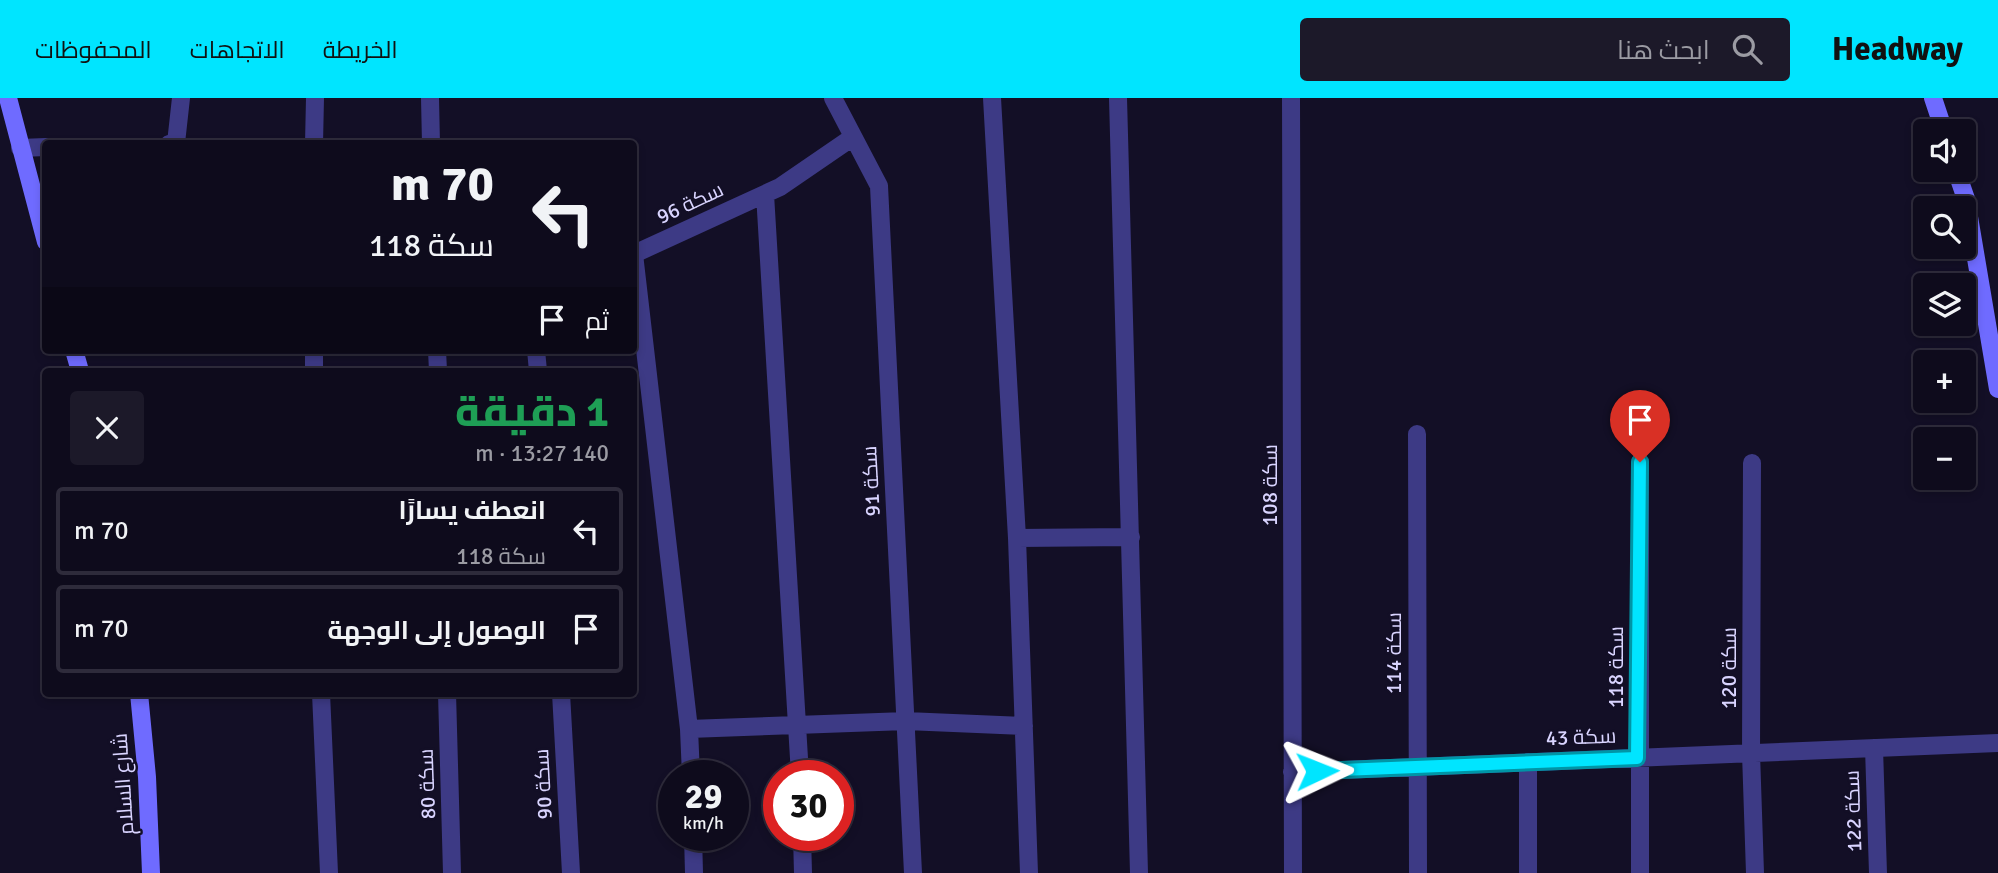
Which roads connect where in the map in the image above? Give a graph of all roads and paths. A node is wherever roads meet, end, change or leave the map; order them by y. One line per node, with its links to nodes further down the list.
1 (8, 98): 16 (street)
2 (181, 98): 12 (street)
3 (315, 98): 13 (street)
4 (430, 98): 14 (street)
5 (833, 98): 11 (street, سكة 91)
6 (992, 98): 27 (street)
7 (1118, 98): 26 (street)
8 (1291, 98): 44 (street, سكة 108)
9 (1933, 98): 10 (street)
10 (1940, 119)
11 (853, 137): 18 (street, سكة 96); 32 (street, سكة 91)
12 (176, 140)
13 (314, 140)
14 (431, 140)
15 (42, 147): 16 (street)
16 (20, 148): 19 (street)
17 (1960, 182): 22 (street)
18 (765, 194): 20 (street, سكة 96); 33 (street)
19 (42, 228)
20 (637, 253)
21 (637, 280): 35 (street, سكة 96)
22 (1998, 389)
23 (1417, 434): 43 (street, سكة 114)
24 (1640, 462): 39 (street, سكة 118)
25 (1752, 463): 38 (street, سكة 120)
26 (1131, 537): 27 (street); 55 (street)
27 (1017, 538): 34 (street)
28 (138, 697): 47 (street, شارع السلام)
29 (321, 697): 48 (street)
30 (447, 697): 49 (street, سكة 80)
31 (561, 697): 50 (street, سكة 90)
32 (906, 721): 33 (street); 34 (street); 53 (street, سكة 91)
33 (799, 725): 35 (street); 41 (street)
34 (1024, 726): 54 (street)
35 (689, 729): 40 (street, سكة 96)
36 (1998, 743): 37 (street, سكة 43)
37 (1874, 748): 38 (street, سكة 43); 61 (street, سكة 122)
38 (1751, 753): 39 (street, سكة 43); 60 (street, سكة 120)
39 (1637, 758): 42 (street, سكة 43); 59 (street, سكة 118)
40 (690, 760)
41 (800, 760)
42 (1528, 762): 43 (street, سكة 43); 58 (street)
43 (1416, 767): 44 (street, سكة 43); 57 (street, سكة 114)
44 (1292, 772): 56 (street, سكة 108)
45 (693, 851): 51 (street)
46 (802, 851): 52 (street)
47 (151, 873)
48 (329, 873)
49 (452, 873)
50 (571, 873)
51 (694, 873)
52 (803, 873)
53 (913, 873)
54 (1029, 873)
55 (1139, 873)
56 (1293, 873)
57 (1418, 873)
58 (1528, 873)
59 (1640, 873)
60 (1755, 873)
61 (1878, 873)

